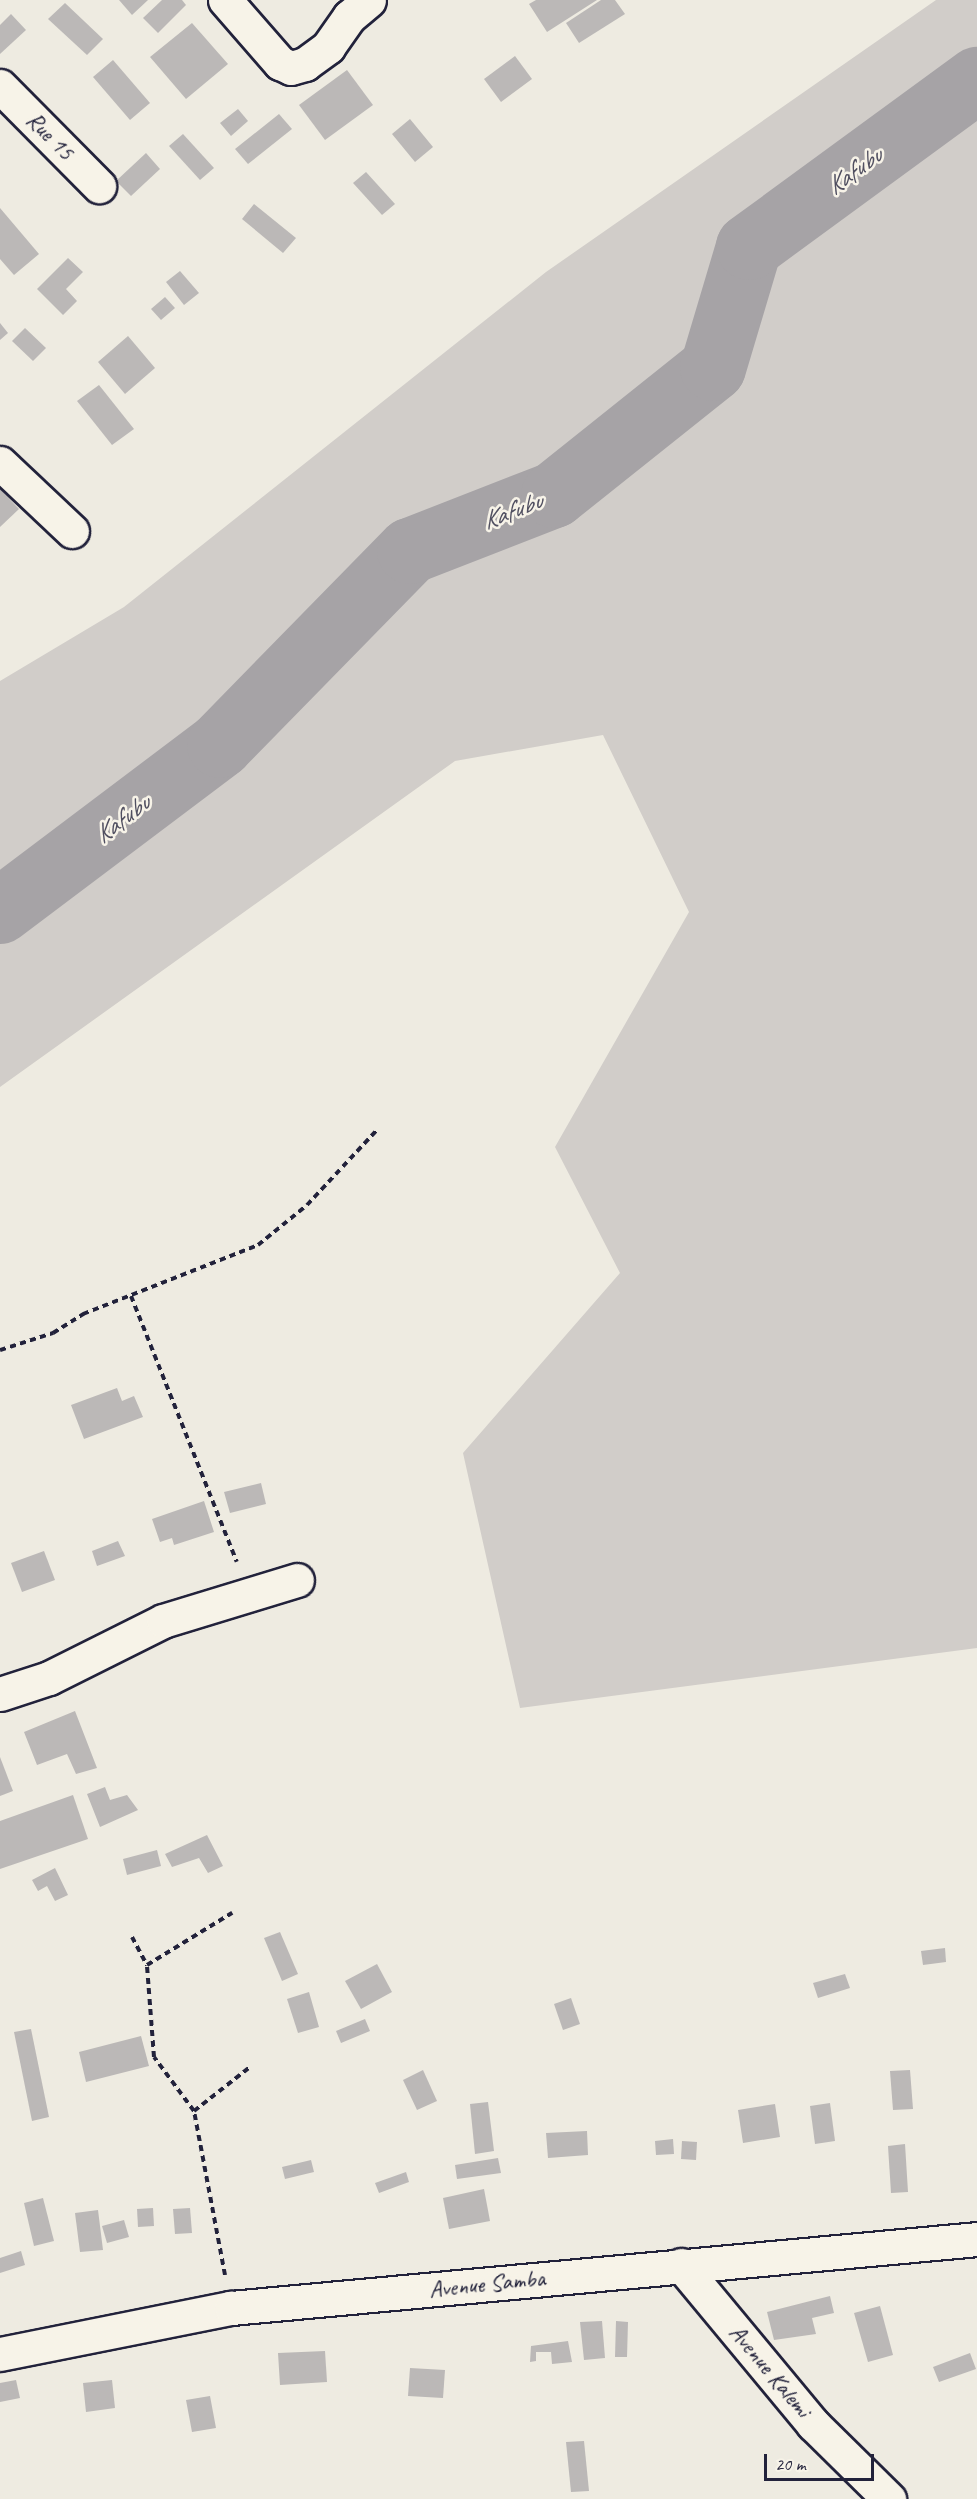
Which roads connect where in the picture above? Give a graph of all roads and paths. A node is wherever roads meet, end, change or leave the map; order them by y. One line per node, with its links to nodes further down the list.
1 (225, 0): 2 (street)
2 (369, 0)
3 (0, 86): 4 (street, Rue 15)
4 (99, 186)
5 (0, 463): 6 (street)
6 (72, 531)
7 (377, 1130): 8 (path)
8 (131, 1296): 9 (path); 11 (path)
9 (0, 1350)
10 (297, 1580): 11 (street)
11 (250, 1593): 12 (street)
12 (0, 1694)
13 (232, 1914): 15 (path)
14 (132, 1937): 15 (path)
15 (147, 1965): 17 (path)
16 (250, 2067): 17 (path)
17 (194, 2111): 20 (path)
18 (977, 2239): 19 (street, Avenue Samba)
19 (681, 2265): 20 (street, Avenue Samba); 22 (street, Avenue Kalemi)
20 (231, 2308): 21 (street, Avenue Samba)
21 (0, 2354)
22 (889, 2499)

